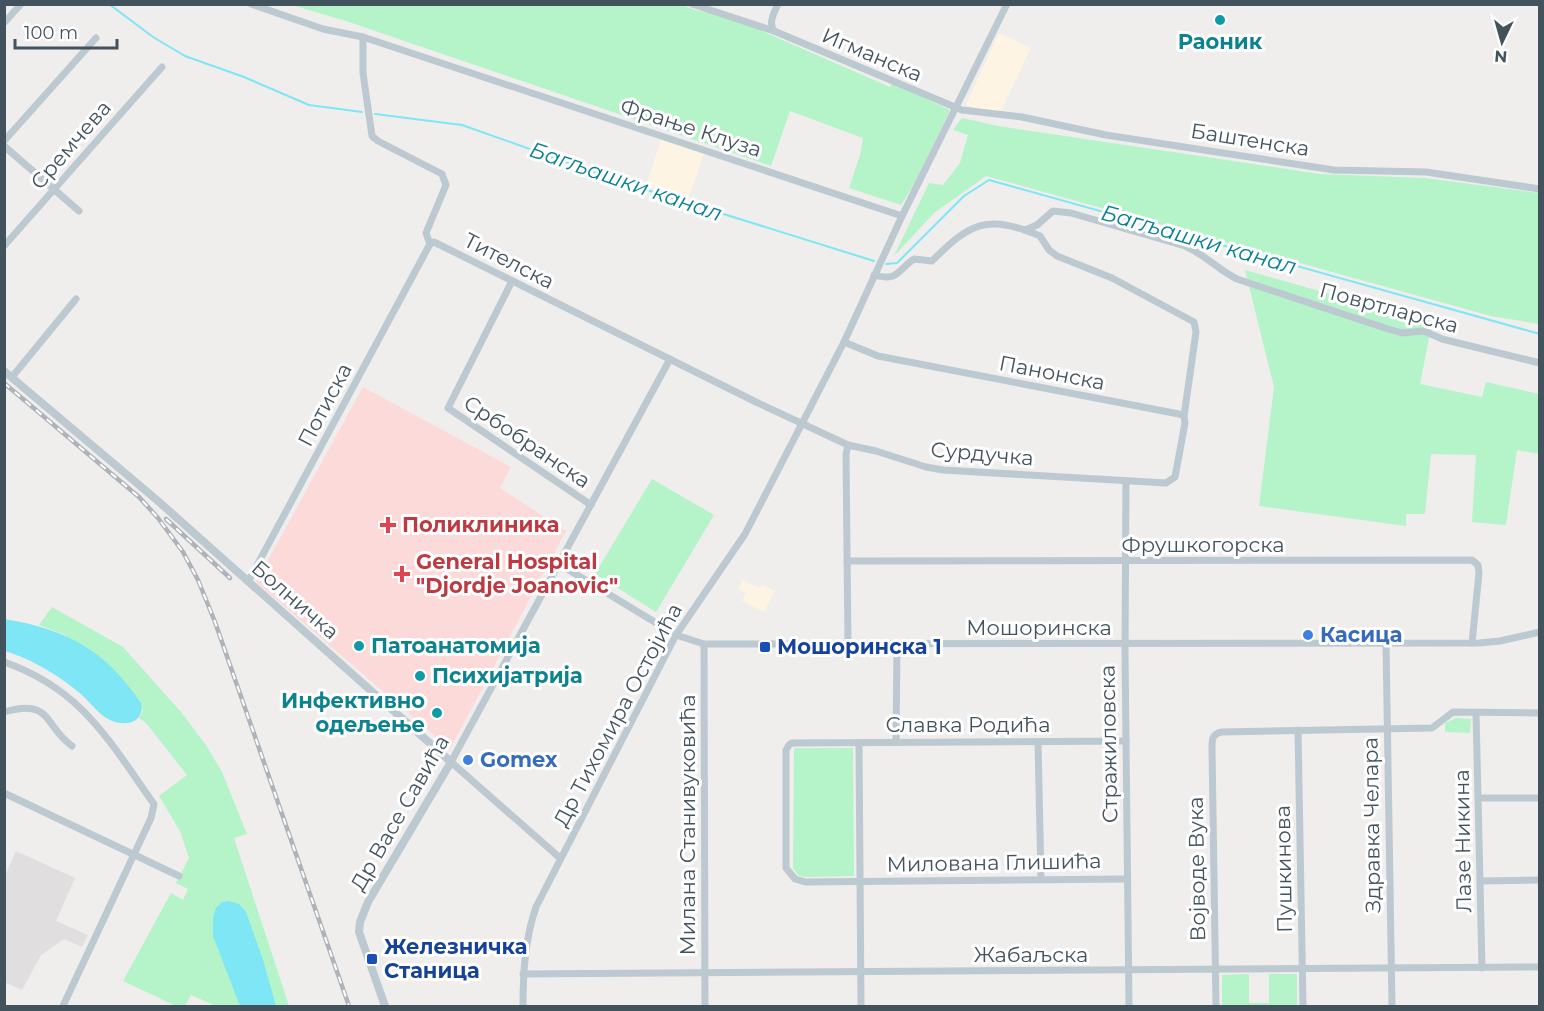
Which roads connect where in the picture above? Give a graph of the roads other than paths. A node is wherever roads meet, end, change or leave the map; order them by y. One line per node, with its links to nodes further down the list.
1 (21, 4): 6 (street)
2 (251, 4): 8 (street, Фрање Клуза)
3 (692, 4): 7 (street, Игманска)
4 (778, 4): 7 (street)
5 (1007, 4): 11 (street)
6 (4, 23)
7 (774, 31): 11 (street, Игманска)
8 (363, 37): 17 (street, Фрање Клуза); 21 (street, Тителска)
9 (96, 38): 12 (street)
10 (162, 67): 14 (street, Сремчева)
11 (957, 108): 15 (street, Баштенска); 17 (street)
12 (4, 141)
13 (4, 146): 14 (street)
14 (54, 189): 16 (street); 22 (street, Сремчева)
15 (1539, 189)
16 (79, 211)
17 (902, 216): 23 (street)
18 (1037, 225): 19 (street, Повртларска); 20 (street); 28 (street, Повртларска)
19 (1025, 230): 20 (street); 23 (street)
20 (1040, 236): 30 (street)
21 (430, 244): 24 (street, Тителска); 38 (street, Потиска)
22 (4, 246)
23 (874, 275): 26 (street)
24 (512, 281): 27 (street, Тителска); 34 (street, Србобранска)
25 (76, 299): 29 (street)
26 (844, 342): 30 (street, Панонска); 31 (street)
27 (670, 359): 31 (street, Тителска); 34 (street, Др Васе Савића)
28 (1539, 363)
29 (8, 374): 38 (street, Болничка)
30 (1184, 417): 33 (street, Сурдучка)
31 (803, 424): 32 (street, Сурдучка); 40 (street, Др Тихомира Остојића)
32 (848, 445): 33 (street, Сурдучка); 35 (street)
33 (1126, 480): 36 (street, Стражиловска)
34 (591, 505): 37 (street, Др Васе Савића)
35 (847, 561): 36 (street, Фрушкогорска); 43 (street)
36 (1125, 561): 41 (street, Фрушкогорска); 46 (street, Стражиловска)
37 (559, 564): 40 (street, Мошоринска); 58 (street, Др Васе Савића)
38 (248, 582): 58 (street, Болничка)
39 (1539, 632): 41 (street, Мошоринска)
40 (676, 635): 42 (street, Мошоринска); 63 (street, Др Тихомира Остојића)
41 (1472, 643): 45 (street, Мошоринска)
42 (704, 644): 43 (street, Мошоринска); 77 (street, Милана Станивуковића)
43 (848, 644): 44 (street, Мошоринска)
44 (897, 644): 46 (street, Мошоринска); 55 (street)
45 (1386, 644): 46 (street, Мошоринска); 51 (street, Здравка Челара)
46 (1125, 645): 53 (street, Стражиловска)
47 (4, 662): 62 (street)
48 (4, 712): 57 (street)
49 (1476, 713): 50 (street); 51 (street); 60 (street, Лазе Никина)
50 (1539, 713)
51 (1387, 729): 52 (street); 72 (street, Здравка Челара)
52 (1298, 730): 73 (street, Војводе Вука); 74 (street, Пушкинова)
53 (1126, 741): 56 (street, Славка Родића); 66 (street, Стражиловска)
54 (859, 742): 55 (street, Славка Родића); 68 (street); 68 (street, Славка Родића)
55 (896, 742): 56 (street, Славка Родића)
56 (1038, 742): 65 (street)
57 (72, 746)
58 (451, 762): 63 (street, Болничка); 80 (street, Др Васе Савића)
59 (4, 793): 62 (street)
60 (1479, 798): 61 (street); 69 (street, Лазе Никина)
61 (1539, 798)
62 (134, 854): 64 (street); 79 (street)
63 (560, 858): 78 (street, Др Тихомира Остојића)
64 (179, 876)
65 (1041, 879): 66 (street, Милована Глишића); 68 (street, Милована Глишића)
66 (1127, 879): 76 (street, Стражиловска)
67 (1539, 880): 69 (street)
68 (860, 881): 75 (street)
69 (1481, 881): 71 (street, Лазе Никина)
70 (1539, 967): 71 (street, Жабаљска)
71 (1482, 968): 72 (street, Жабаљска)
72 (1391, 969): 74 (street, Жабаљска); 87 (street, Здравка Челара)
73 (1215, 970): 74 (street, Жабаљска); 76 (street, Жабаљска); 85 (street, Војводе Вука)
74 (1302, 970): 86 (street, Пушкинова)
75 (861, 971): 76 (street, Жабаљска); 77 (street, Жабаљска); 83 (street)
76 (1129, 971): 84 (street, Стражиловска)
77 (705, 973): 78 (street, Жабаљска); 82 (street, Милана Станивуковића)
78 (523, 975): 81 (street, Др Тихомира Остојића)
79 (63, 1006)
80 (385, 1006)
81 (523, 1006)
82 (705, 1006)
83 (861, 1006)
84 (1129, 1006)
85 (1216, 1006)
86 (1303, 1006)
87 (1392, 1006)

